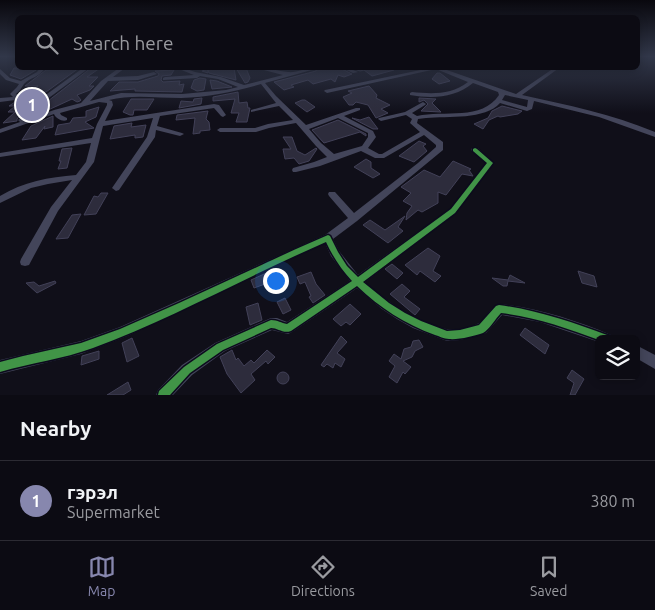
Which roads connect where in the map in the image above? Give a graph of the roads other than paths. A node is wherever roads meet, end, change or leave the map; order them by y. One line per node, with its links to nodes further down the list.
1 (5, 75): 16 (street)
2 (35, 75): 16 (street)
3 (76, 75): 22 (street)
4 (112, 75): 12 (street)
5 (148, 75): 12 (street)
6 (201, 75): 13 (street)
7 (206, 75): 17 (street)
8 (287, 75): 15 (street)
9 (399, 75): 19 (street)
10 (457, 75): 14 (street)
11 (546, 75): 23 (street)
12 (107, 79): 29 (street)
13 (165, 79)
14 (470, 80): 18 (street); 20 (street)
15 (262, 82): 17 (street); 30 (street)
16 (22, 83): 24 (street)
17 (244, 87): 29 (street)
18 (465, 88): 21 (street); 28 (street)
19 (327, 90)
20 (500, 91): 23 (street); 27 (street)
21 (412, 94)
22 (49, 96): 24 (street); 43 (street)
23 (516, 96): 25 (street)
24 (25, 97): 26 (street)
25 (531, 99): 27 (street); 51 (street)
26 (0, 100)
27 (500, 101): 39 (street)
28 (442, 102)
29 (89, 103): 33 (street); 44 (street)
30 (281, 104): 34 (street); 42 (street)
31 (424, 104): 35 (street)
32 (358, 109): 38 (street)
33 (56, 111): 40 (street); 43 (street)
34 (253, 111)
35 (407, 112): 39 (street); 41 (street)
36 (156, 115): 37 (street); 44 (street); 45 (street)
37 (223, 115)
38 (338, 116): 46 (street); 53 (street)
39 (416, 118): 49 (street)
40 (65, 119)
41 (381, 119)
42 (298, 121): 46 (street); 48 (street)
43 (18, 123): 47 (street)
44 (100, 124): 52 (street)
45 (155, 128): 50 (street); 59 (street)
46 (305, 128): 56 (street)
47 (2, 130)
48 (220, 130)
49 (424, 132): 53 (street); 62 (street)
50 (180, 134)
51 (655, 135)
52 (96, 140): 55 (street); 58 (street)
53 (364, 148): 56 (street)
54 (475, 150): 65 (street)
55 (0, 155)
56 (333, 157): 57 (street)
57 (296, 170)
58 (79, 177): 61 (street); 64 (street)
59 (116, 188)
60 (332, 194): 62 (street)
61 (0, 200)
62 (354, 219): 63 (street)
63 (328, 238): 65 (street); 69 (street)
64 (24, 262)
65 (357, 282): 66 (street); 70 (street)
66 (597, 335)
67 (640, 353): 68 (street)
68 (655, 362)
69 (0, 367)
70 (163, 395)

